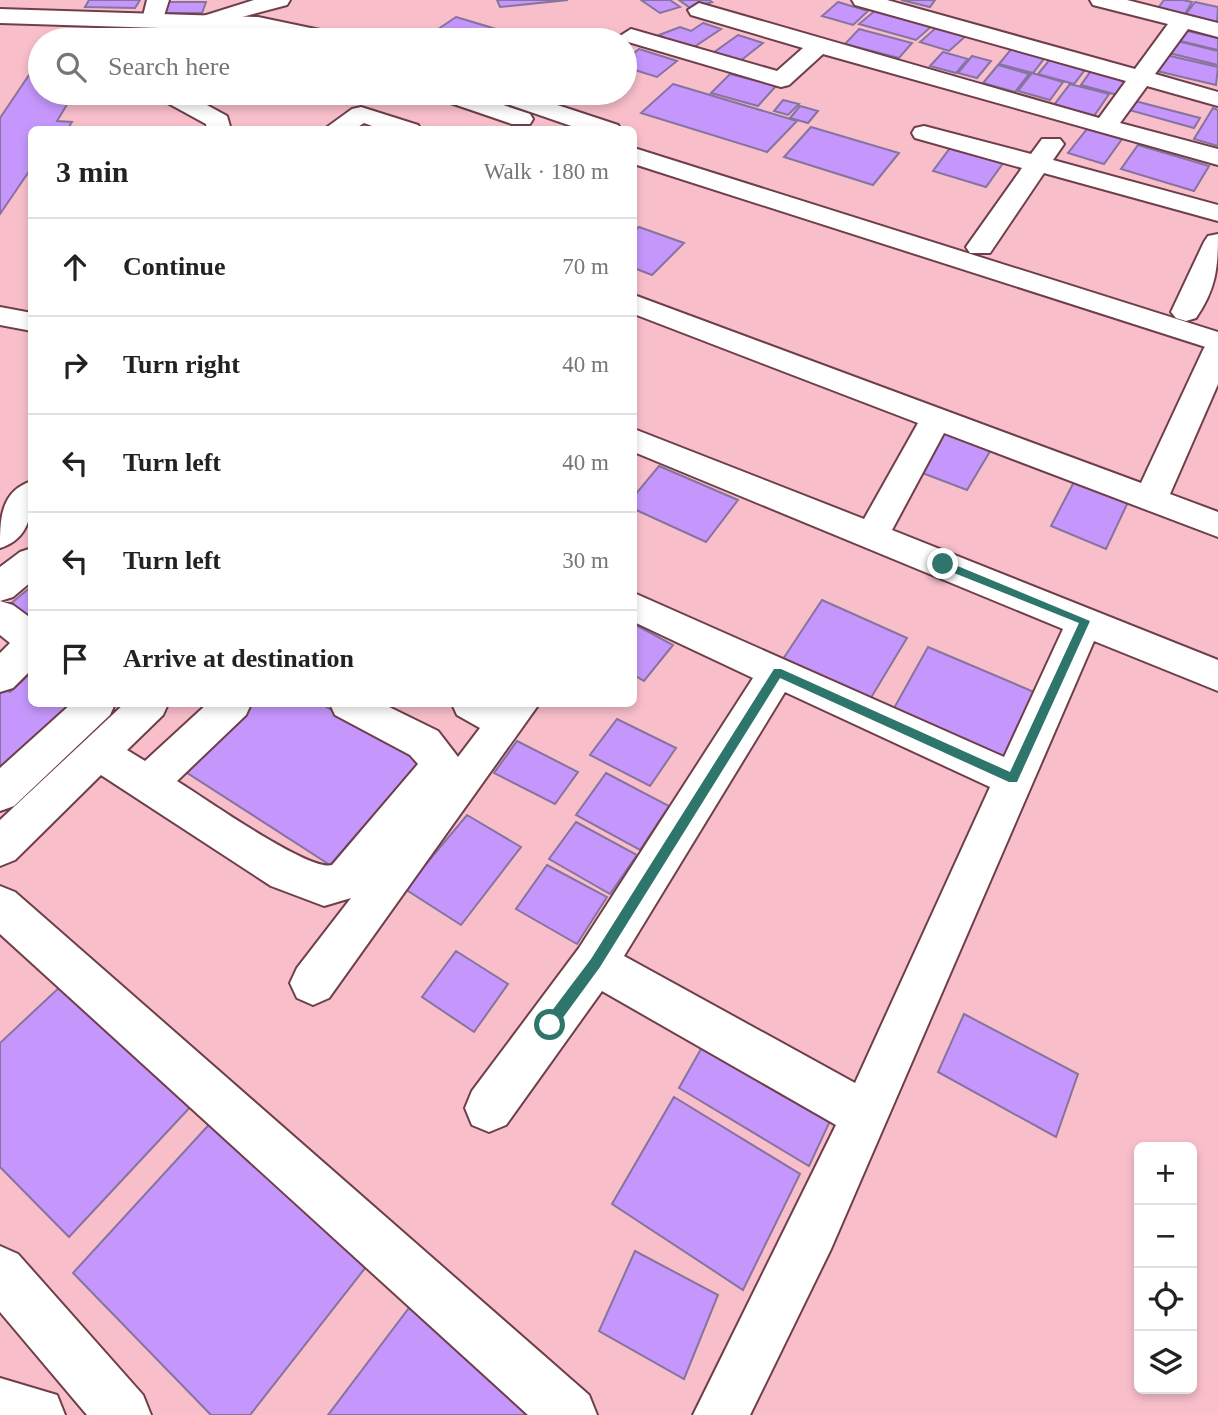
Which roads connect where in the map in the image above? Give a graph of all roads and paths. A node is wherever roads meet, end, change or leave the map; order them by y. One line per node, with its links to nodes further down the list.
1 (279, 0): 14 (street)
2 (729, 0): 8 (street)
3 (863, 0): 9 (street)
4 (952, 0): 9 (street)
5 (1101, 0): 10 (street)
6 (155, 10): 7 (street); 13 (street)
7 (0, 16)
8 (681, 17): 16 (street); 18 (street)
9 (931, 19): 19 (street)
10 (1182, 21): 15 (street); 19 (street)
11 (0, 27): 12 (street)
12 (50, 28)
13 (195, 28)
14 (209, 28)
15 (1218, 30)
16 (637, 34)
17 (637, 38): 18 (street)
18 (818, 46): 24 (street)
19 (1141, 76): 20 (street); 30 (street)
20 (1218, 99)
21 (189, 105): 25 (street)
22 (479, 105): 28 (street)
23 (534, 105): 29 (street)
24 (1072, 118): 30 (street); 35 (street)
25 (219, 126)
26 (342, 126): 27 (street)
27 (397, 126)
28 (541, 126)
29 (597, 126)
30 (1105, 127): 34 (street)
31 (924, 133): 35 (street)
32 (637, 138): 38 (street)
33 (637, 157): 44 (street)
34 (1218, 158)
35 (1036, 164): 36 (street); 38 (street)
36 (1218, 213)
37 (1218, 242): 40 (street)
38 (979, 247): 40 (street)
39 (637, 305): 46 (street)
40 (1186, 312): 43 (street)
41 (0, 316): 42 (street)
42 (28, 321)
43 (1218, 322)
44 (1218, 342)
45 (1218, 350): 49 (street)
46 (937, 417): 49 (street); 52 (street)
47 (637, 441): 52 (street)
48 (28, 498): 51 (street)
49 (1151, 498): 50 (street)
50 (1218, 525)
51 (0, 535)
52 (872, 535): 57 (street)
53 (28, 564): 54 (street)
54 (0, 587)
55 (637, 608): 60 (street)
56 (0, 615): 58 (street)
57 (1085, 621): 61 (street); 69 (street)
58 (28, 640)
59 (28, 647): 62 (street)
60 (778, 672): 69 (street); 74 (street)
61 (1218, 676)
62 (0, 677)
63 (93, 707): 71 (street)
64 (146, 707): 68 (street)
65 (229, 707): 70 (street)
66 (355, 707): 70 (street)
67 (498, 710): 75 (street)
68 (98, 752): 70 (street); 72 (street)
69 (1013, 779): 77 (street)
70 (148, 783)
71 (0, 794)
72 (0, 846)
73 (0, 906): 82 (street)
74 (595, 963): 76 (street); 77 (street)
75 (313, 983)
76 (489, 1108)
77 (864, 1114): 83 (street)
78 (0, 1272): 81 (street)
79 (0, 1405): 80 (street)
80 (37, 1415)
81 (123, 1415)
82 (569, 1415)
83 (722, 1415)

